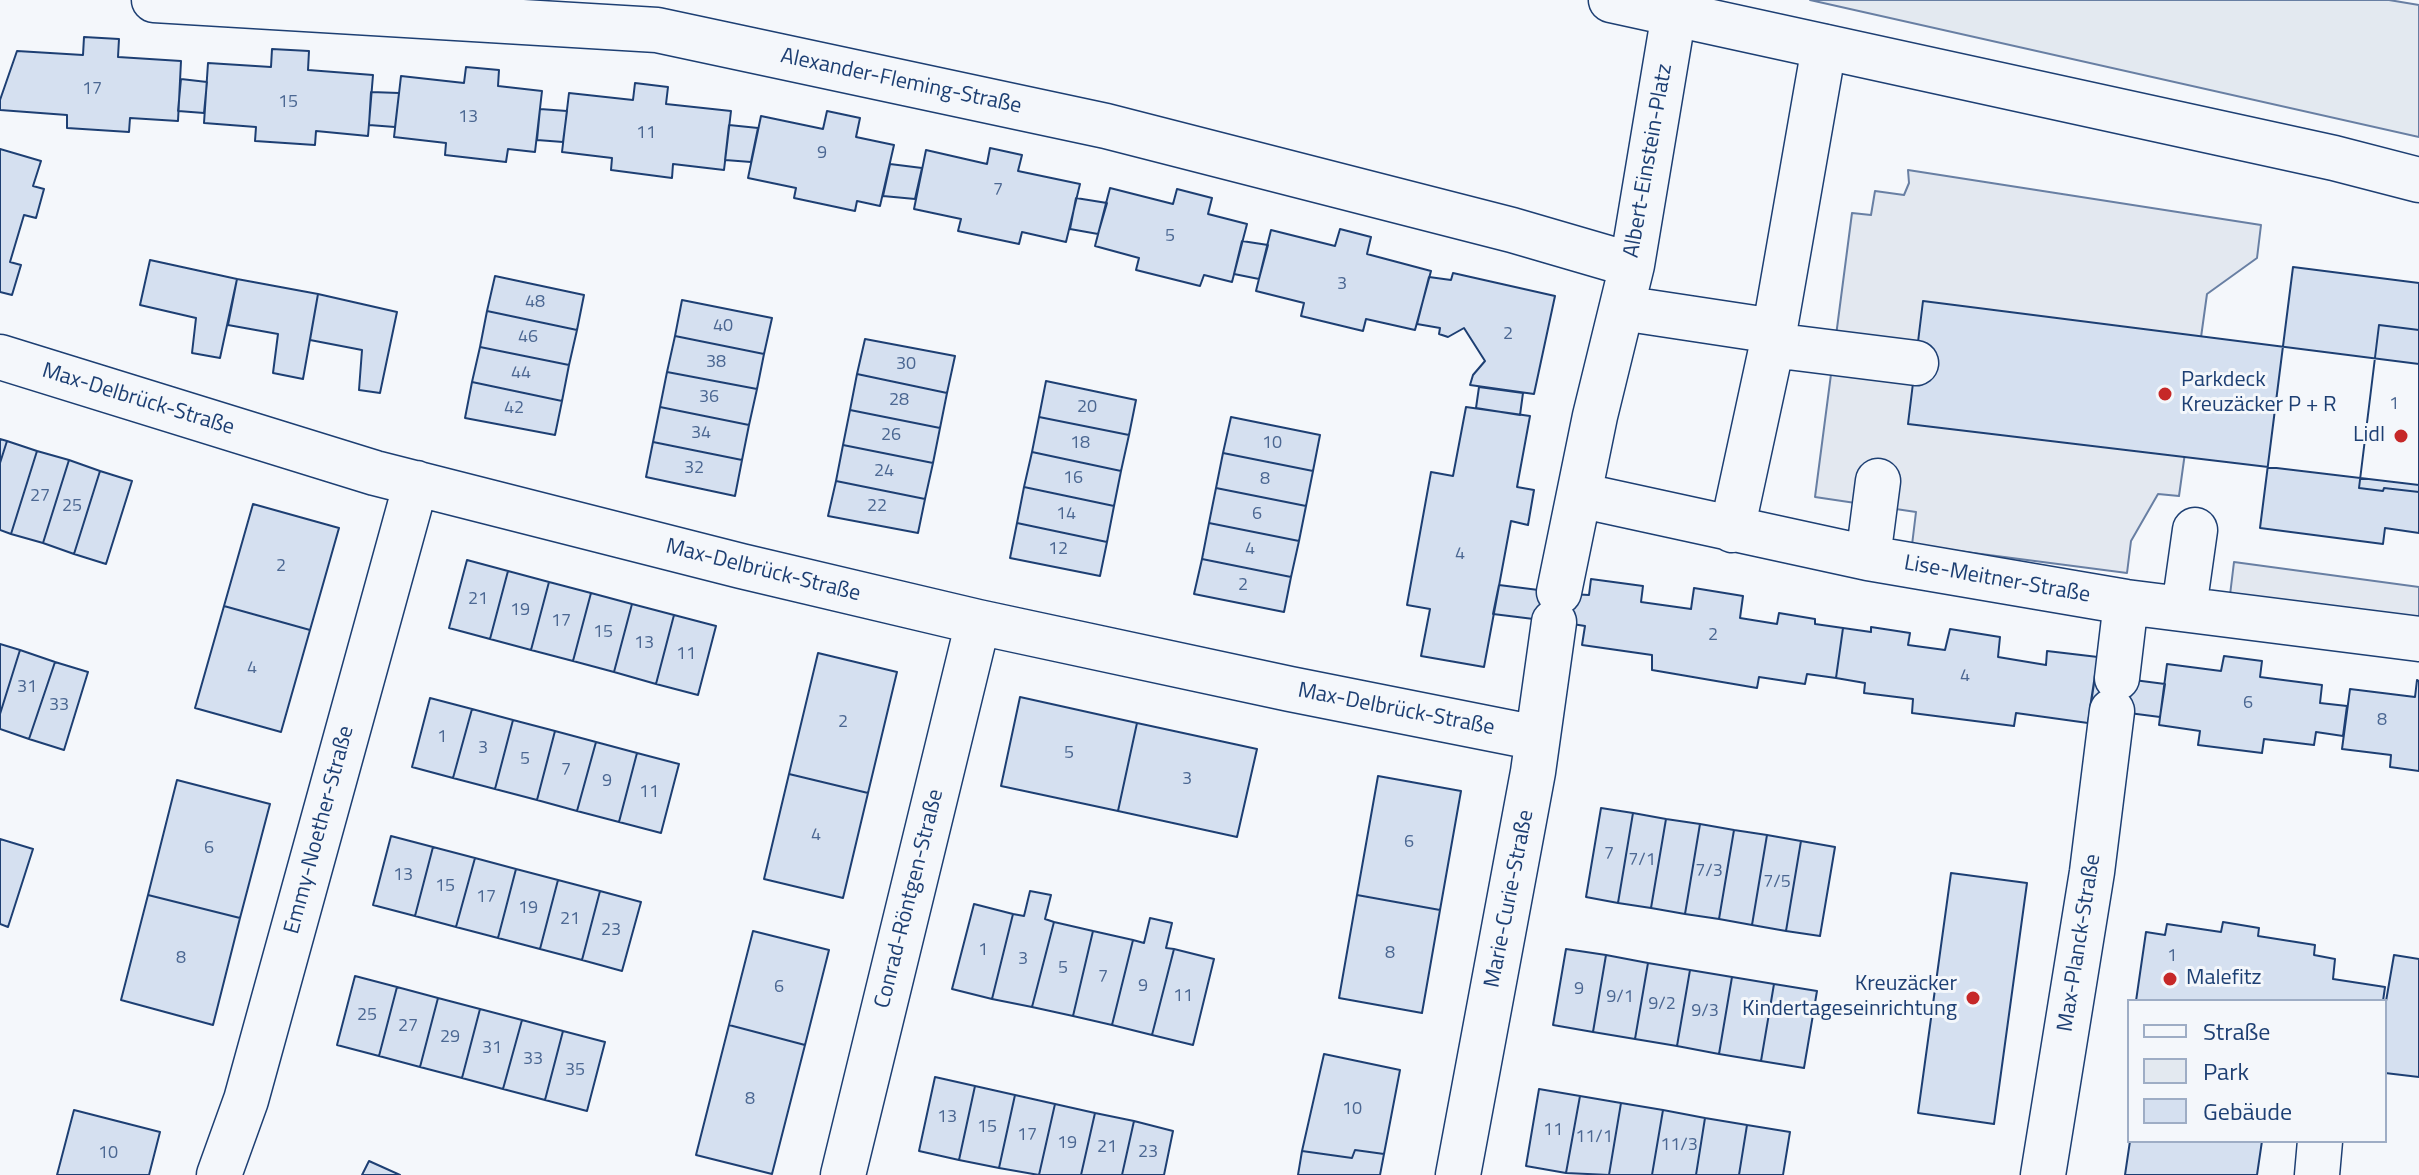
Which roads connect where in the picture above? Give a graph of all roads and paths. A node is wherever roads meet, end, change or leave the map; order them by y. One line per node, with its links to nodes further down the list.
1 (154, 0): 6 (street, Alexander-Fleming-Straße)
2 (1611, 0): 3 (street)
3 (1674, 13): 4 (street); 6 (street, Albert-Einstein-Platz)
4 (1824, 47): 5 (street); 8 (street)
5 (2419, 180)
6 (1632, 265): 7 (street, Albert-Einstein-Platz)
7 (1622, 308): 8 (street); 13 (street, Albert-Einstein-Platz)
8 (1773, 338): 10 (street); 14 (street)
9 (0, 357): 12 (street, Max-Delbrück-Straße)
10 (1916, 363)
11 (1878, 481): 16 (street)
12 (416, 483): 19 (street, Max-Delbrück-Straße); 23 (street, Emmy-Noether-Straße)
13 (1579, 495): 14 (street, Lise-Meitner-Straße); 21 (street, Marie-Curie-Straße)
14 (1732, 530): 16 (street, Lise-Meitner-Straße)
15 (2195, 530): 18 (street)
16 (1868, 558): 17 (street, Lise-Meitner-Straße)
17 (2126, 602): 18 (street, Lise-Meitner-Straße); 26 (street, Max-Planck-Straße)
18 (2184, 608): 20 (street, Lise-Meitner-Straße)
19 (978, 622): 21 (street, Max-Delbrück-Straße); 24 (street, Conrad-Röntgen-Straße)
20 (2419, 639)
21 (1537, 738): 25 (street, Marie-Curie-Straße)
22 (2320, 1143): 27 (street)
23 (219, 1175)
24 (843, 1175)
25 (1458, 1175)
26 (2043, 1175)
27 (2317, 1175)

